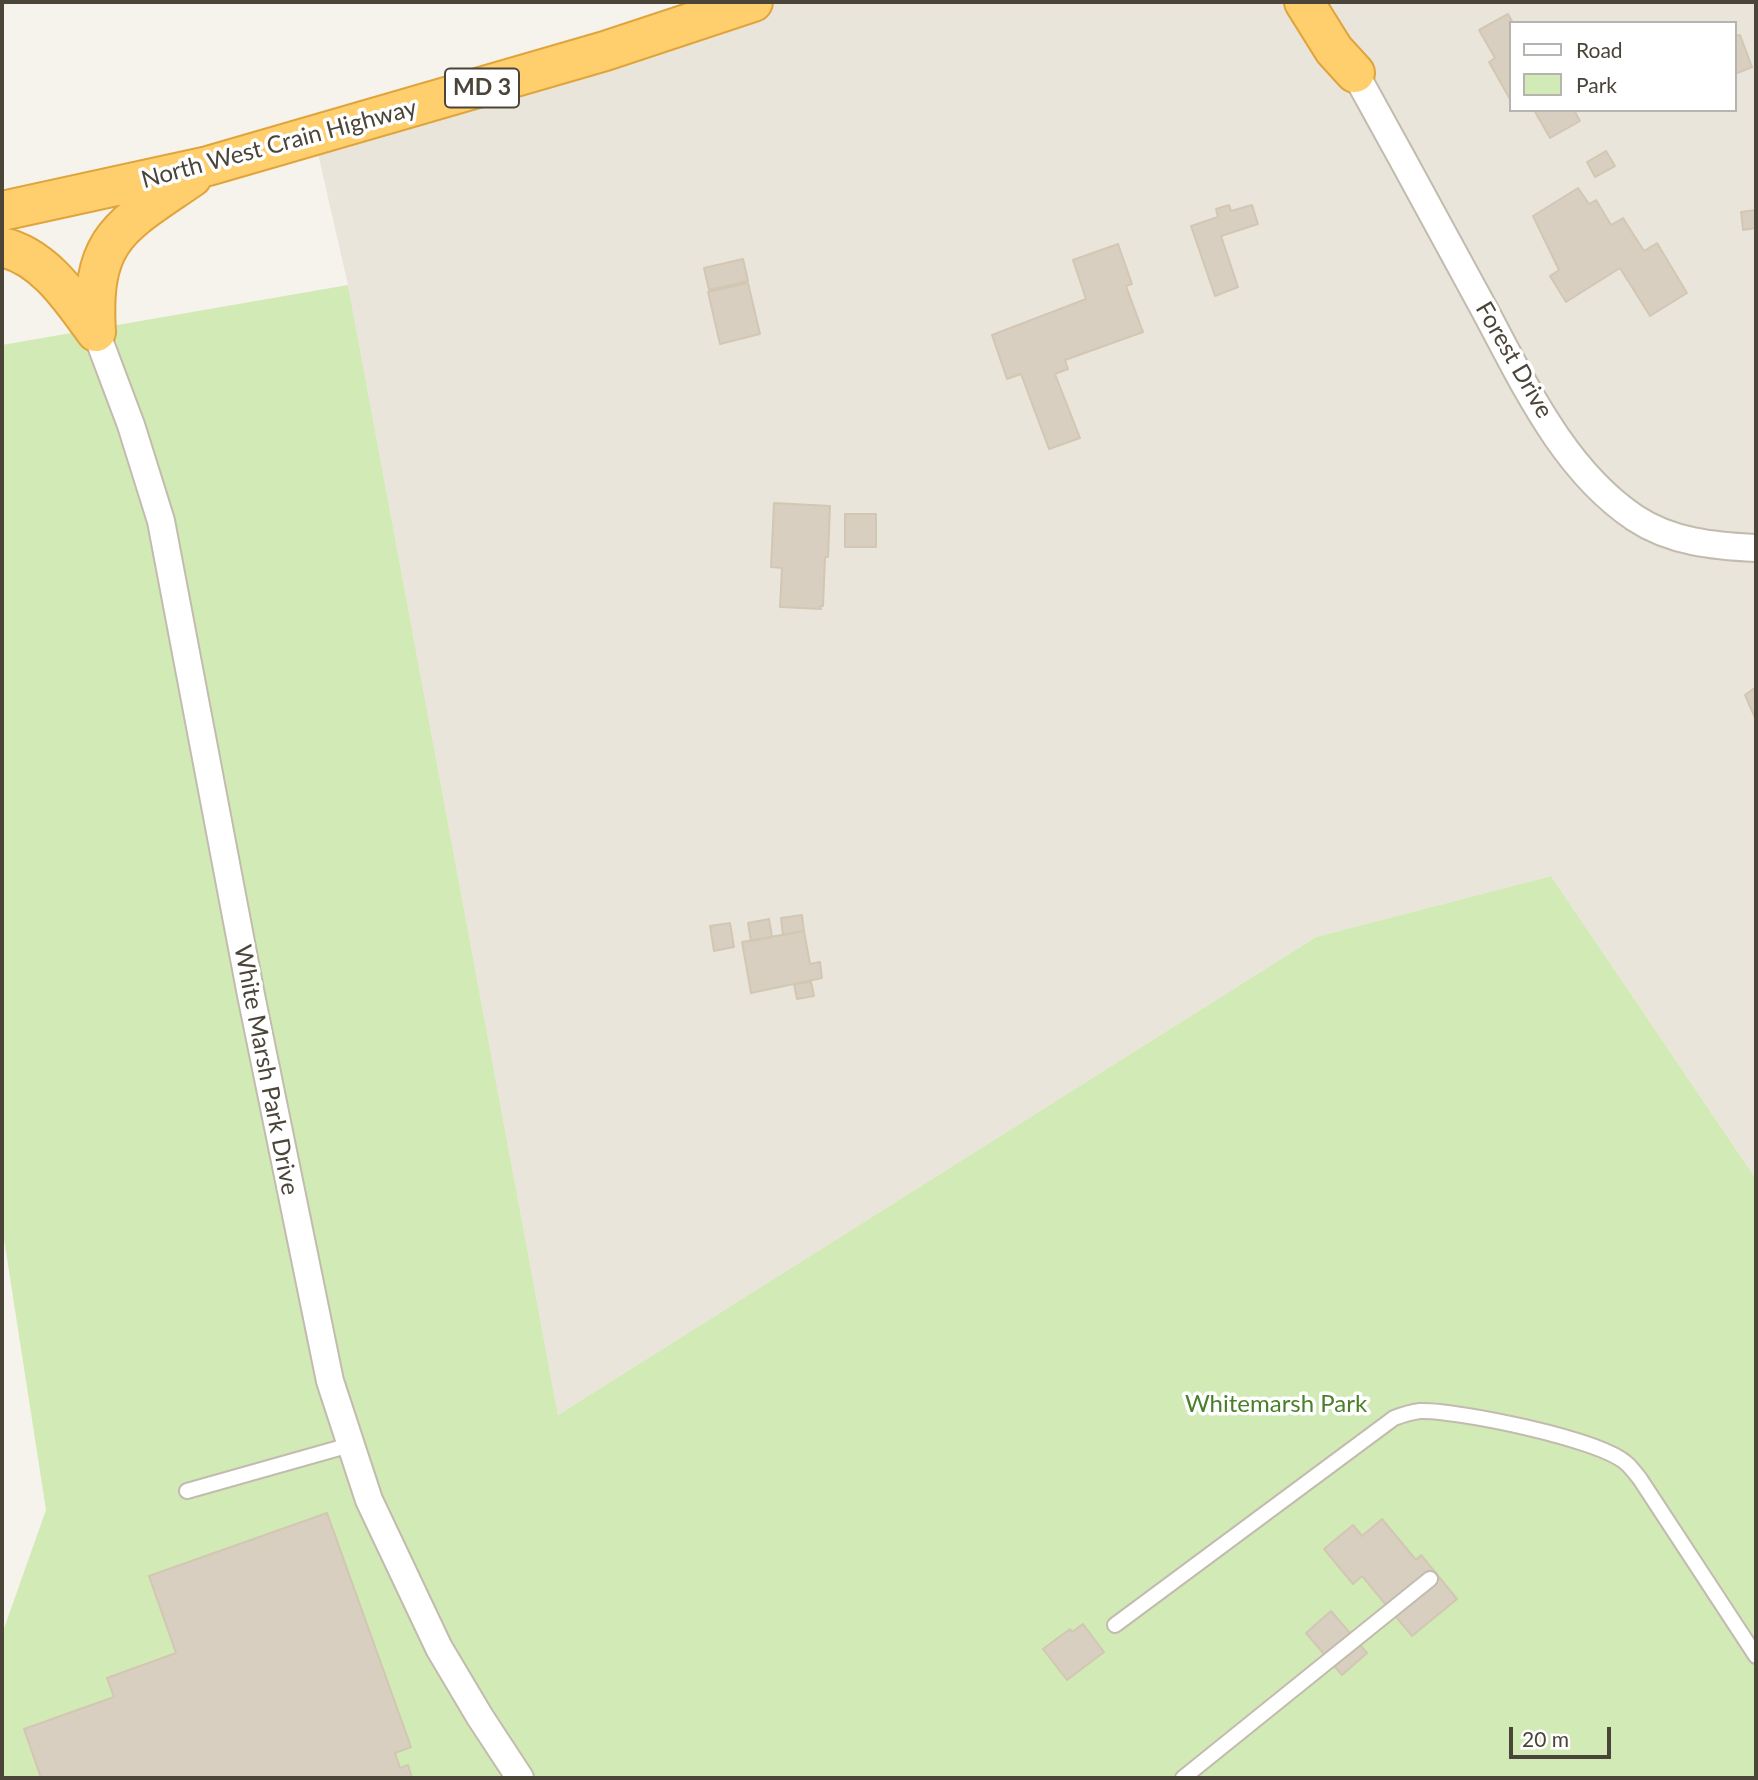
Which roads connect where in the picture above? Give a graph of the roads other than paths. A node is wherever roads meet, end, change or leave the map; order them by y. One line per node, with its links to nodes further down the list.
1 (753, 2): 5 (highway, North West Crain Highway / MD 3)
2 (1304, 2): 4 (highway)
3 (1325, 2): 4 (highway)
4 (1355, 73): 9 (street, Forest Drive)
5 (208, 166): 6 (highway, North West Crain Highway / MD 3); 8 (highway)
6 (2, 211)
7 (2, 247): 8 (highway)
8 (96, 332): 10 (street, White Marsh Park Drive)
9 (1756, 548)
10 (350, 1445): 11 (lane); 15 (street, White Marsh Park Drive)
11 (187, 1491)
12 (1430, 1579): 16 (lane)
13 (1115, 1625): 14 (lane)
14 (1756, 1656)
15 (520, 1778)
16 (1183, 1778)

